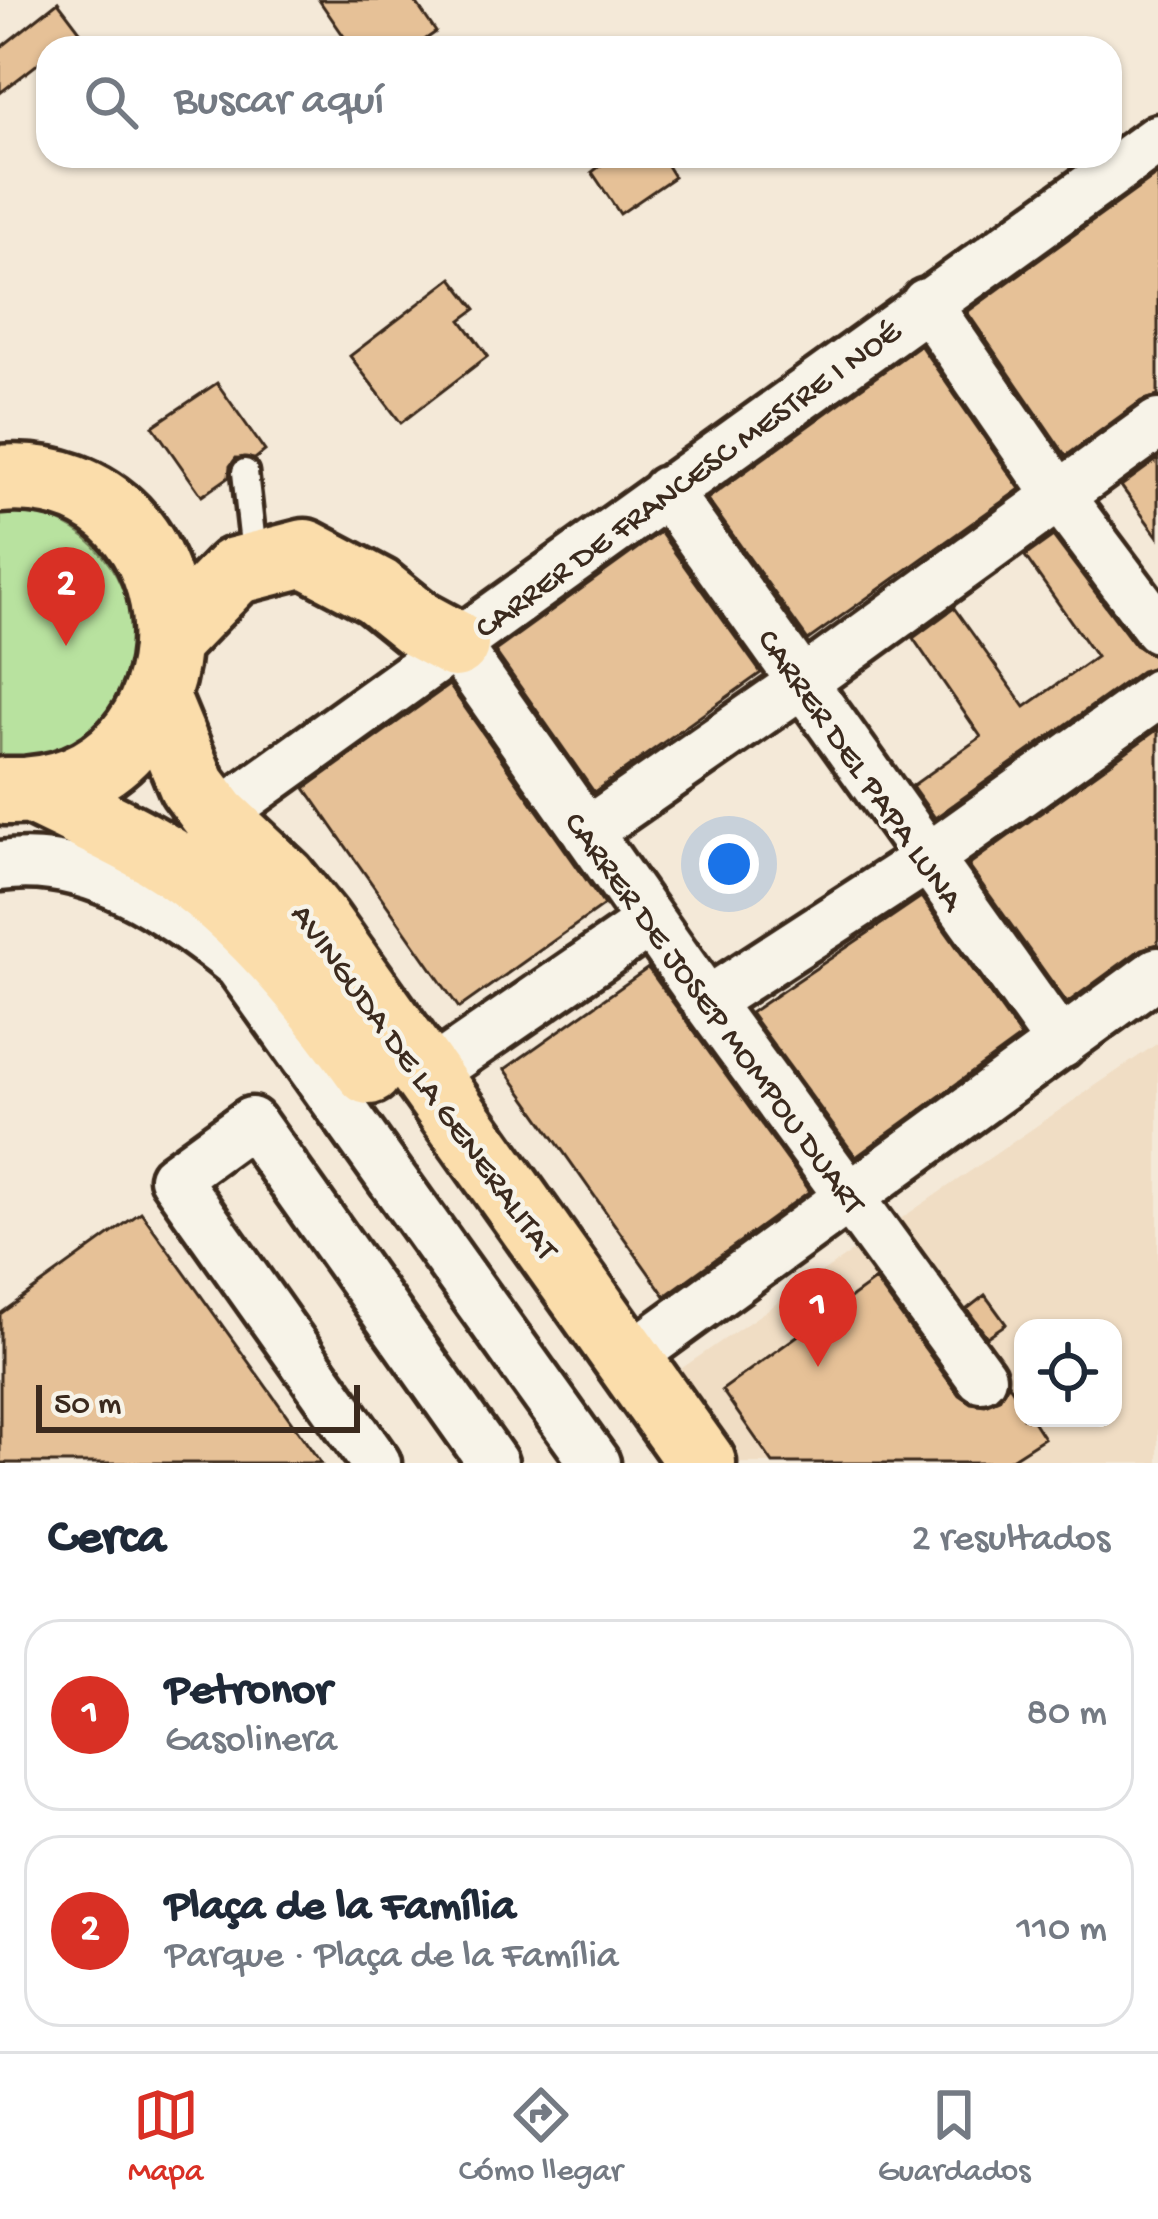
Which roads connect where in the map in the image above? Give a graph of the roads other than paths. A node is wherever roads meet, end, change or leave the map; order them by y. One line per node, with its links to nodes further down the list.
1 (1158, 139): 2 (street, CARRER DE FRANCESC MESTRE I NOÉ)
2 (1122, 165)
3 (1117, 168): 4 (street, CARRER DE FRANCESC MESTRE I NOÉ)
4 (926, 304): 8 (street, CARRER DE FRANCESC MESTRE I NOÉ); 9 (street)
5 (1158, 424): 9 (street)
6 (13, 471): 13 (main road, AVINGUDA DE LA GENERALITAT)
7 (244, 472): 10 (lane)
8 (666, 491): 12 (street, CARRER DE FRANCESC MESTRE I NOÉ); 14 (street, CARRER DEL PAPA LUNA)
9 (1059, 496): 11 (street); 14 (street)
10 (255, 566): 12 (main road); 13 (main road)
11 (1158, 628)
12 (455, 644): 17 (street, CARRER DE FRANCESC MESTRE I NOÉ); 18 (street, CARRER DE JOSEP MOMPOU DUART)
13 (163, 668): 16 (main road); 17 (main road, AVINGUDA DE LA GENERALITAT)
14 (803, 682): 18 (street); 19 (street, CARRER DEL PAPA LUNA)
15 (1158, 694): 19 (street)
16 (16, 790): 29 (main road, AVINGUDA DE LA GENERALITAT)
17 (216, 817): 25 (main road, AVINGUDA DE LA GENERALITAT)
18 (586, 832): 21 (street, CARRER DE JOSEP MOMPOU DUART)
19 (927, 859): 23 (street); 24 (street, CARRER DEL PAPA LUNA)
20 (0, 866): 29 (street)
21 (650, 922): 23 (street, CARRER DE JOSEP MOMPOU DUART); 25 (street)
22 (1158, 972): 24 (street)
23 (707, 1002): 26 (street, CARRER DE JOSEP MOMPOU DUART)
24 (1061, 1043): 26 (street)
25 (428, 1075): 27 (main road, AVINGUDA DE LA GENERALITAT)
26 (850, 1195): 27 (street); 28 (street, CARRER DE JOSEP MOMPOU DUART)
27 (626, 1360): 32 (main road, AVINGUDA DE LA GENERALITAT)
28 (981, 1377)
29 (603, 1461)
30 (376, 1463): 31 (street)
31 (493, 1463)
32 (702, 1463)

